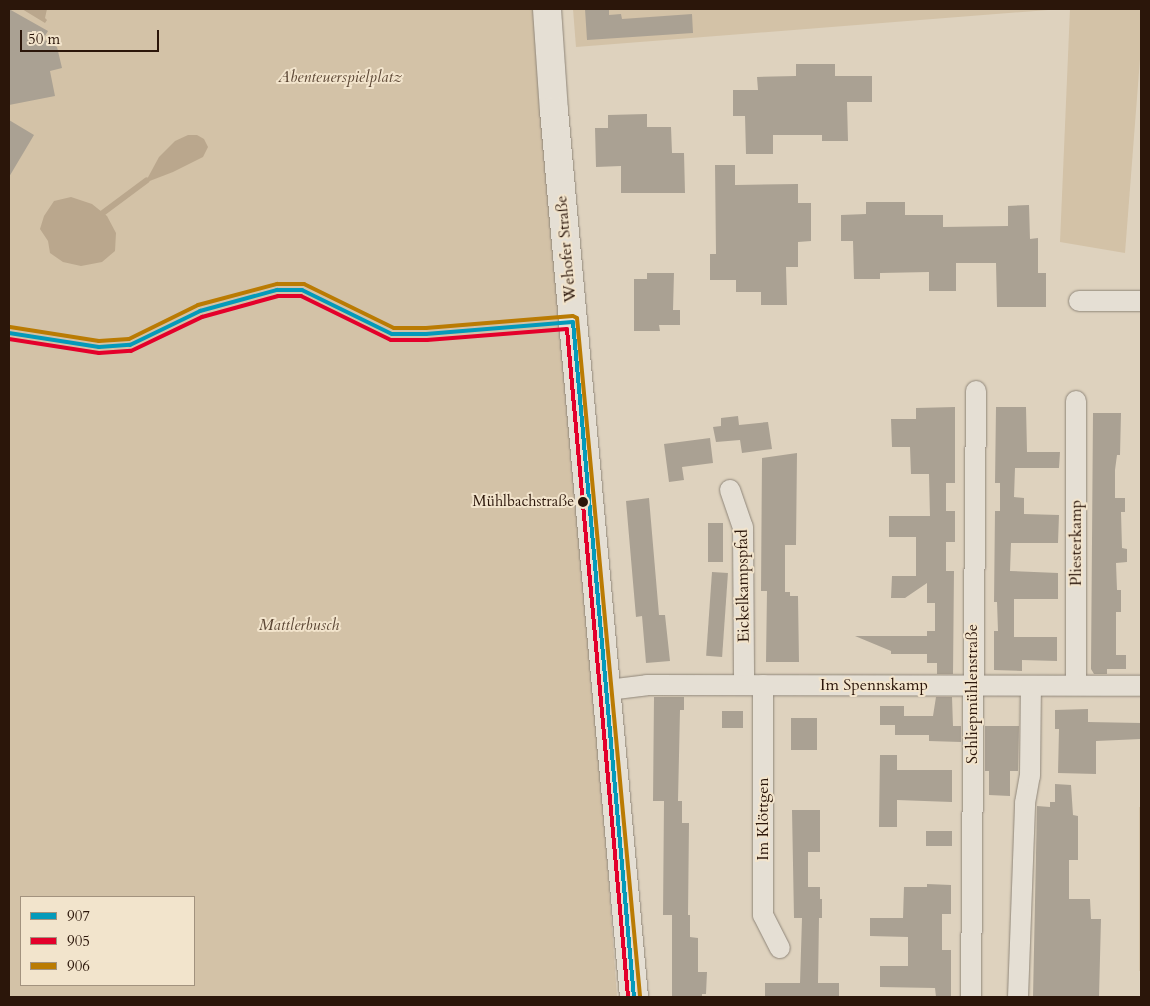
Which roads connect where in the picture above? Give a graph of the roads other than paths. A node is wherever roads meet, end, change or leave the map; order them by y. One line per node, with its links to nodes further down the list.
1 (548, 9): 12 (street, Wehofer Straße)
2 (1079, 301): 3 (street)
3 (1141, 301)
4 (976, 391): 9 (street, Schliepmühlenstraße)
5 (1076, 401): 8 (street, Pliesterkamp)
6 (730, 490): 7 (street, Eickelkampspfad)
7 (754, 685): 9 (street, Im Spennskamp); 12 (street, Im Spennskamp); 13 (street, Im Klöttgen)
8 (1076, 685): 10 (street, Im Spennskamp); 11 (street, Im Spennskamp)
9 (972, 686): 10 (street, Im Spennskamp); 15 (street, Schliepmühlenstraße)
10 (1031, 686): 16 (street)
11 (1141, 686)
12 (608, 690): 14 (street, Wehofer Straße)
13 (780, 948)
14 (634, 997)
15 (971, 997)
16 (1018, 997)

